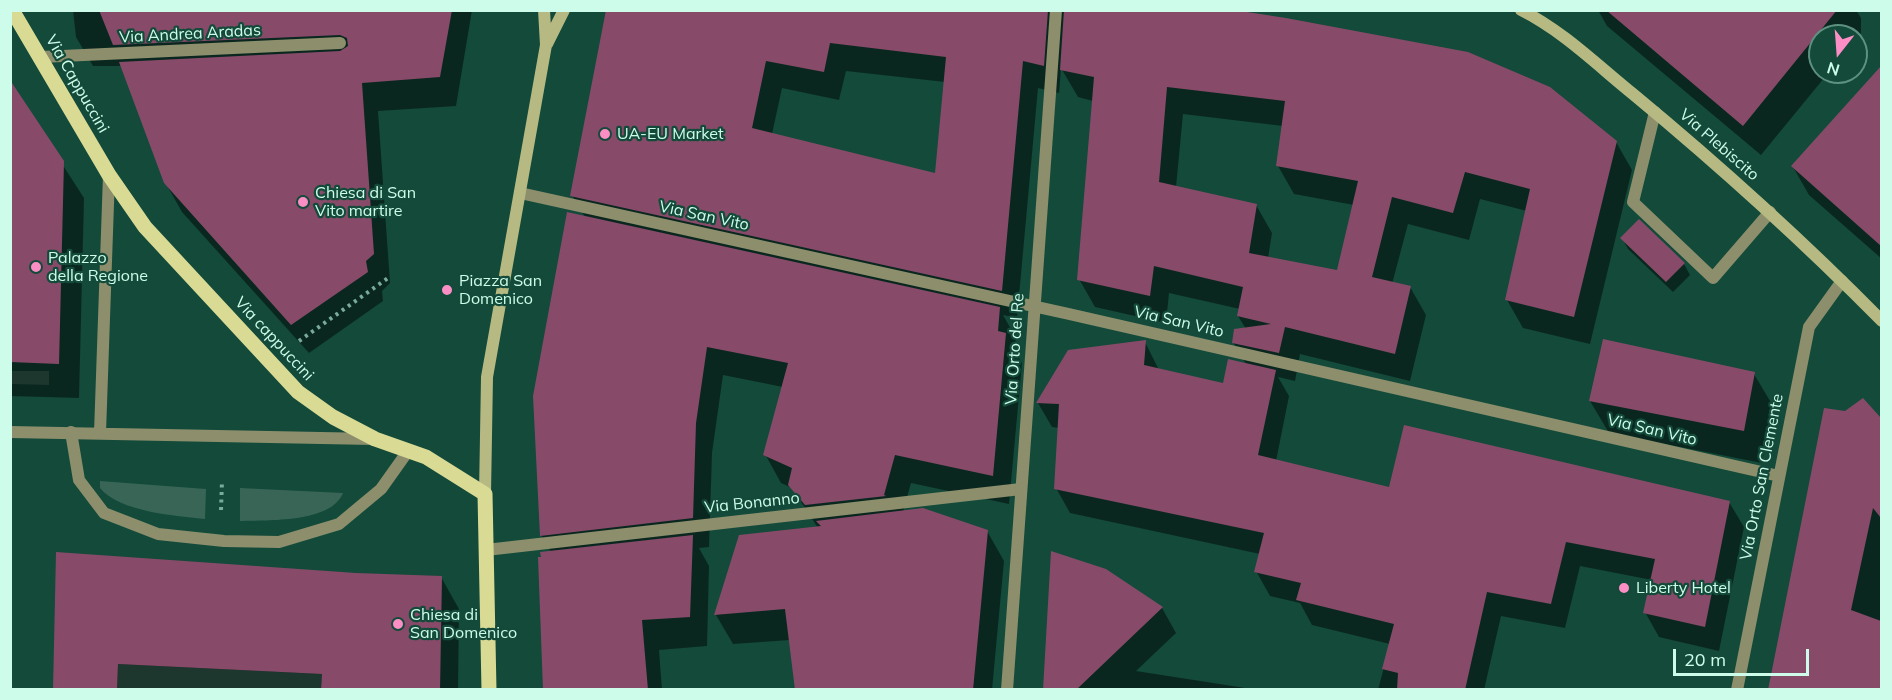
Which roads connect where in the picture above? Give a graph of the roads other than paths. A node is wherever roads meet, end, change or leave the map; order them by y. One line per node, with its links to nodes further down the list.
1 (12, 10): 8 (main road, Via Cappuccini)
2 (544, 10): 7 (main road)
3 (564, 10): 7 (main road)
4 (1056, 10): 14 (street, Via Orto del Re)
5 (1521, 10): 9 (main road, Via Plebiscito)
6 (340, 43): 8 (street, Via Andrea Aradas)
7 (546, 45): 11 (main road)
8 (41, 57): 10 (main road, Via Cappuccini)
9 (1655, 112): 12 (main road, Via Plebiscito); 12 (street)
10 (110, 175): 18 (street); 19 (main road, Via cappuccini)
11 (520, 193): 14 (street, Via San Vito); 23 (main road)
12 (1770, 212): 13 (main road, Via Plebiscito)
13 (1842, 281): 15 (main road, Via Plebiscito); 21 (street, Via Orto San Clemente)
14 (1034, 306): 21 (street, Via San Vito); 22 (street, Via Orto del Re)
15 (1881, 321)
16 (10, 432): 17 (street)
17 (65, 432): 18 (street); 20 (street)
18 (100, 433): 19 (street)
19 (375, 439): 20 (main road, Via cappuccini)
20 (408, 451): 23 (main road, Via cappuccini)
21 (1779, 476): 27 (street, Via Orto San Clemente)
22 (1021, 489): 24 (street, Via Bonanno); 26 (street, Via Orto del Re)
23 (485, 494): 24 (main road)
24 (487, 557): 25 (main road)
25 (489, 690)
26 (1007, 690)
27 (1737, 690)

